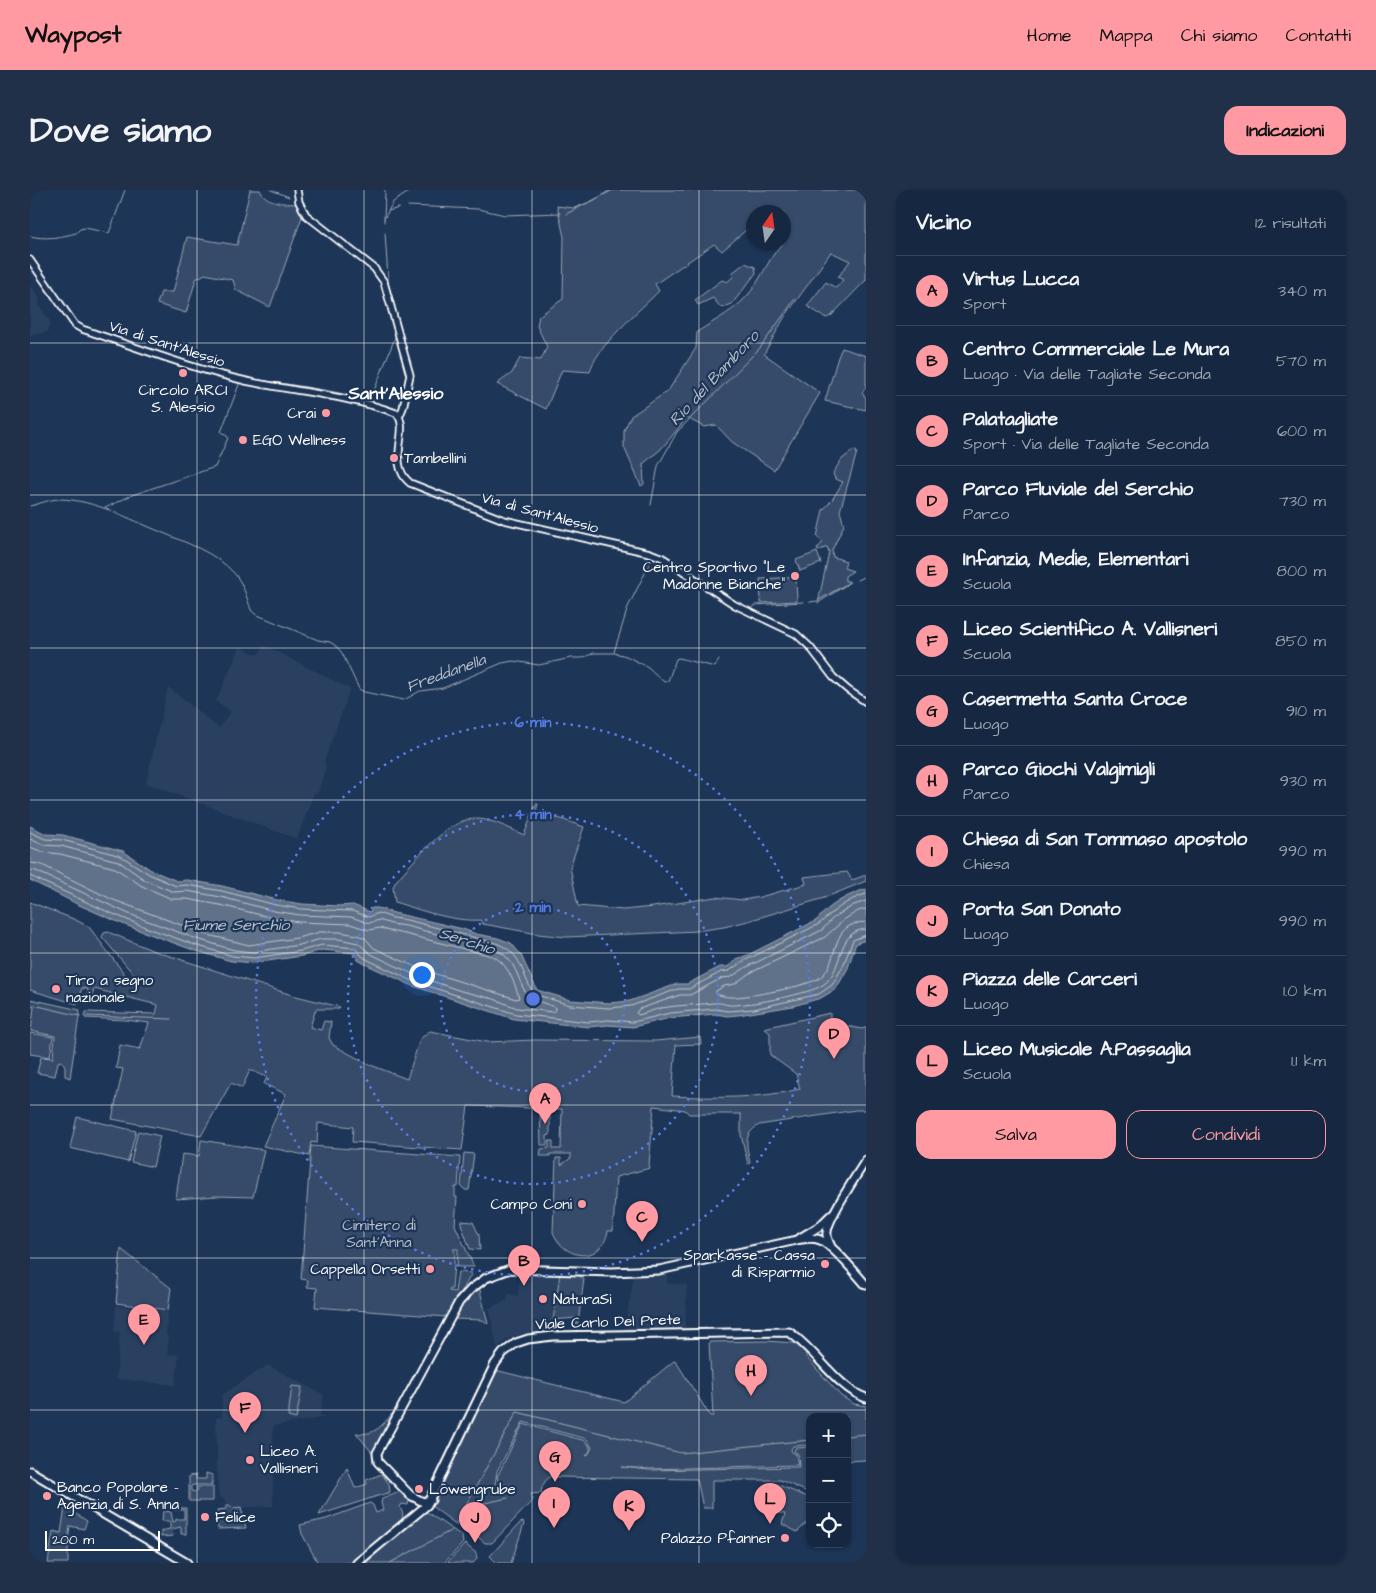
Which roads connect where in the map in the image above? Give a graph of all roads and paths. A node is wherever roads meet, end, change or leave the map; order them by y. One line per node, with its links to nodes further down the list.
1 (297, 190): 3 (street)
2 (30, 260): 3 (street, Via di Sant'Alessio)
3 (399, 417): 4 (street, Via di Sant'Alessio)
4 (866, 702)
5 (866, 1160): 6 (main road)
6 (835, 1210): 7 (main road); 8 (main road)
7 (797, 1240): 8 (main road); 12 (main road)
8 (831, 1247): 9 (main road)
9 (866, 1285)
10 (866, 1398): 13 (main road, Viale Carlo Del Prete)
11 (30, 1471): 15 (main road)
12 (413, 1497): 13 (main road); 14 (main road)
13 (430, 1500): 14 (main road, Viale Carlo Del Prete)
14 (413, 1518): 16 (main road)
15 (187, 1563)
16 (356, 1563)

